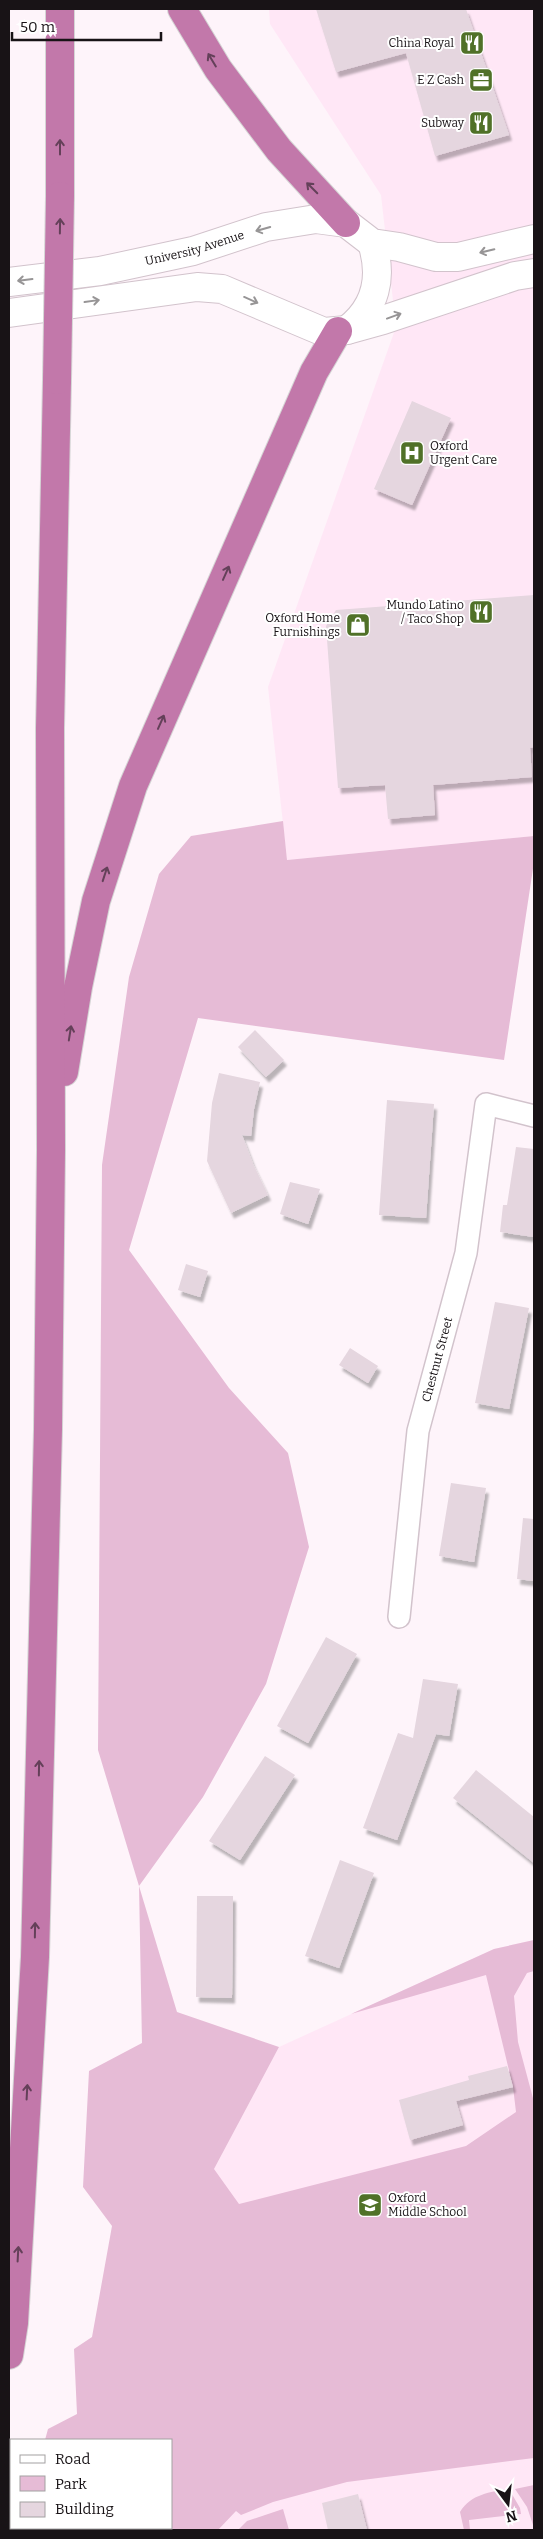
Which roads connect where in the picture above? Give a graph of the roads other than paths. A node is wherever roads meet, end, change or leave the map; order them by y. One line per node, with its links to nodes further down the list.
1 (60, 9): 11 (highway, one-way to 1, bridge)
2 (182, 9): 3 (highway, one-way to 2)
3 (346, 223): 5 (main road, University Avenue); 7 (main road, University Avenue, one-way to 7)
4 (534, 239): 5 (main road, University Avenue, one-way to 5)
5 (372, 243): 9 (main road)
6 (534, 273): 9 (main road, one-way to 6)
7 (9, 282)
8 (9, 313): 9 (main road, one-way to 9)
9 (342, 331): 11 (highway, one-way to 9)
10 (534, 1116): 12 (street, Chestnut Street)
11 (51, 1150): 13 (highway, one-way to 11)
12 (399, 1617)
13 (9, 2355)

